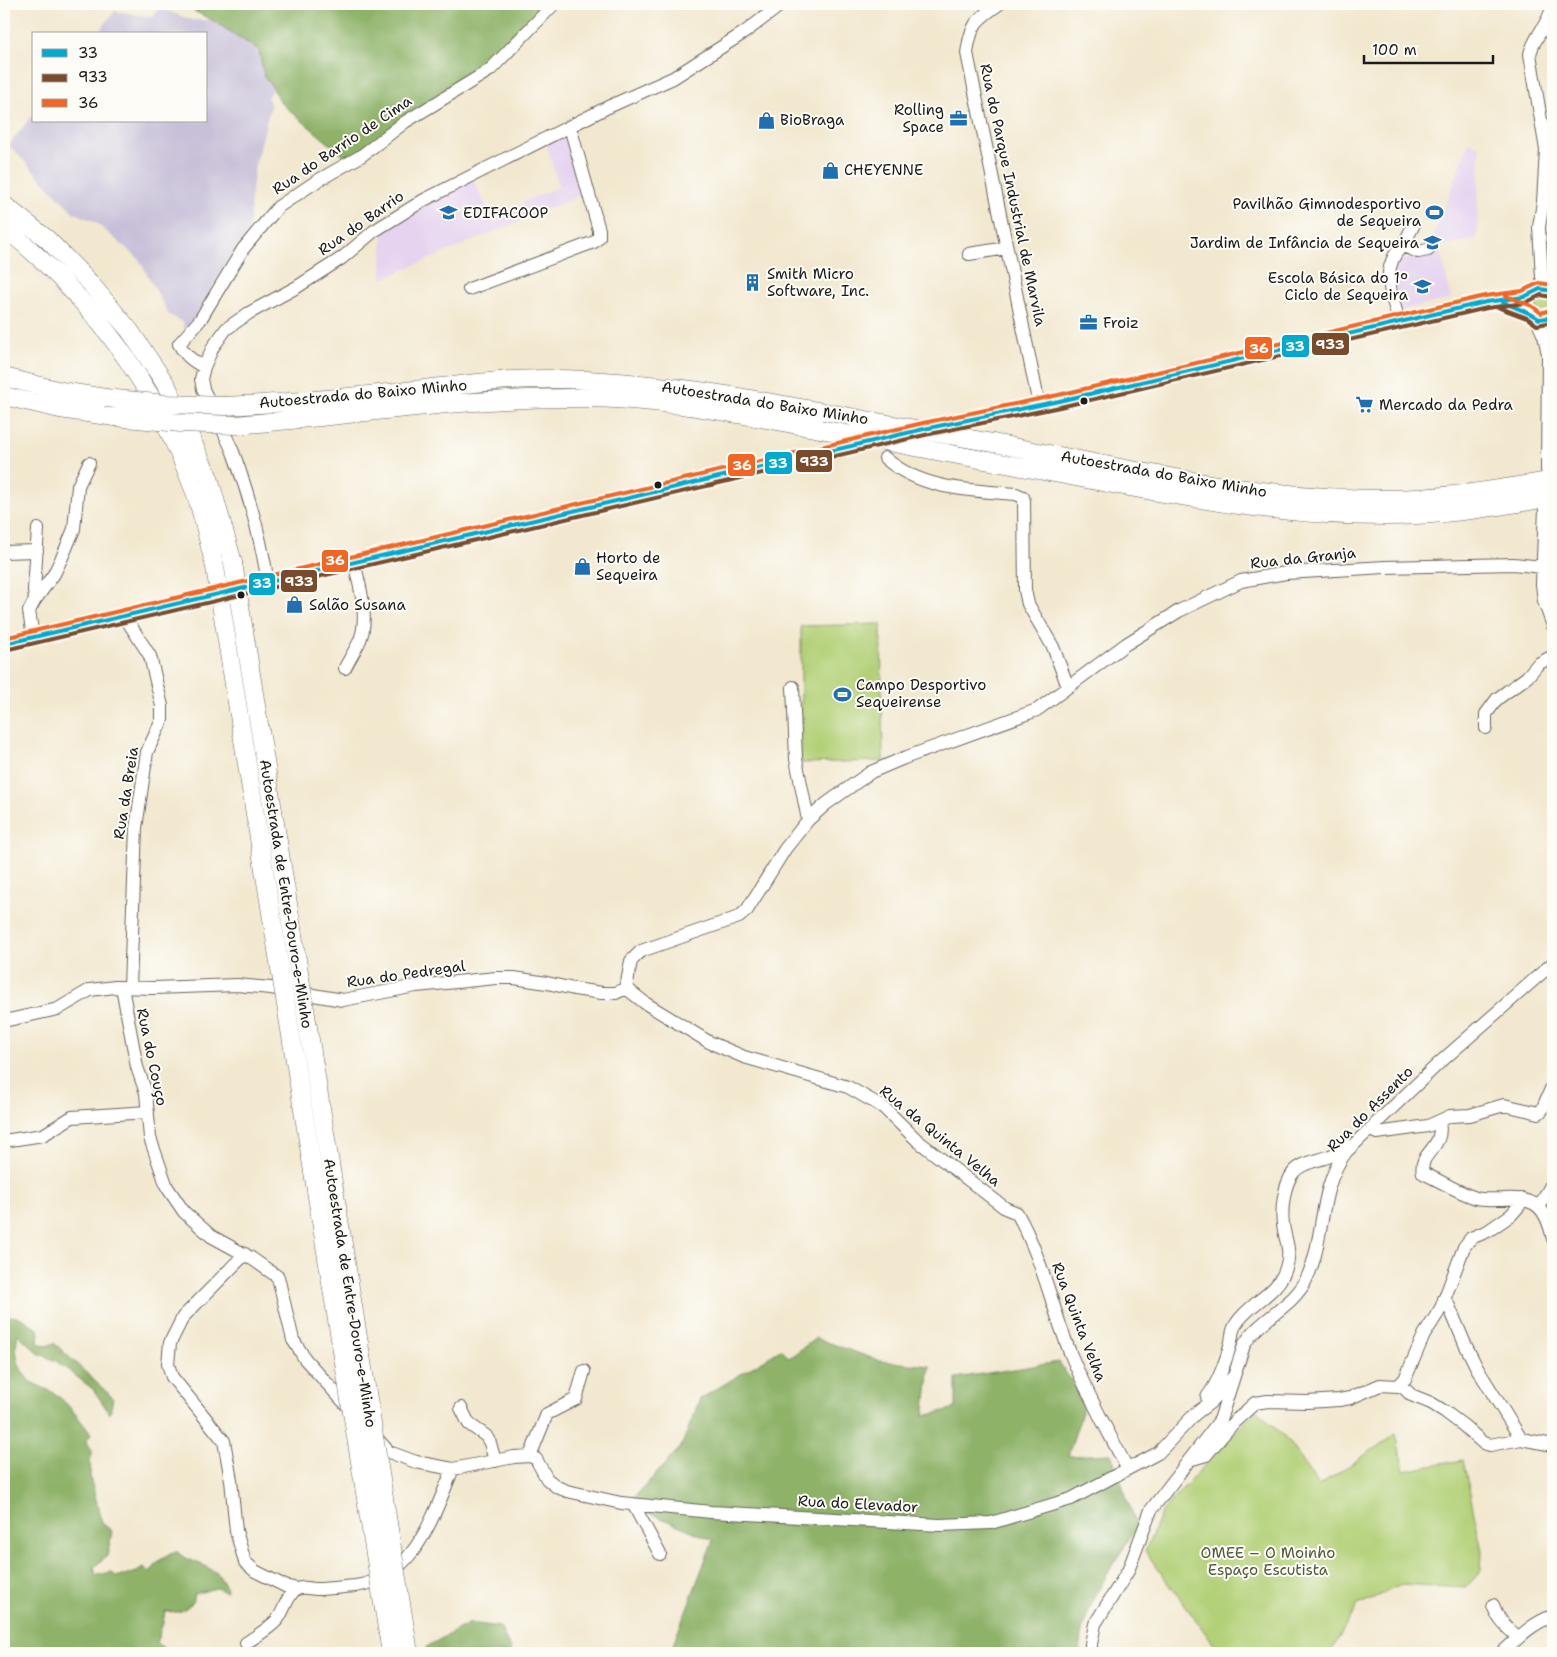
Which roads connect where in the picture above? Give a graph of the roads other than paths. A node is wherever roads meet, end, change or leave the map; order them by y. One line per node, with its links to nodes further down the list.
1 (554, 4): 21 (street, Rua do Barrio de Cima)
2 (782, 4): 5 (street, Rua do Barrio)
3 (1000, 4): 10 (street, Rua do Parque Industrial de Marvila)
4 (1553, 4): 14 (street)
5 (570, 127): 13 (street); 21 (street, Rua do Barrio)
6 (4, 205): 82 (highway, Autoestrada de Entre-Douro-e-Minho, bridge)
7 (1412, 226): 9 (street)
8 (4, 227): 81 (highway, Autoestrada de Entre-Douro-e-Minho, bridge)
9 (1403, 246): 11 (street); 18 (street)
10 (1007, 248): 12 (street); 24 (street, Rua do Parque Industrial de Marvila)
11 (1428, 250)
12 (969, 254)
13 (469, 289)
14 (1545, 289): 15 (main road); 16 (main road)
15 (1503, 302): 16 (main road); 18 (main road)
16 (1533, 315): 17 (main road); 20 (street)
17 (1553, 315)
18 (1399, 322): 24 (main road)
19 (1553, 330): 20 (street)
20 (1548, 354): 27 (street)
21 (204, 367): 34 (street, Rua do Barrio)
22 (4, 377): 27 (highway, Autoestrada do Baixo Minho, bridge)
23 (4, 396): 28 (highway, Autoestrada do Baixo Minho, bridge)
24 (1039, 405): 32 (main road)
25 (885, 458): 43 (street)
26 (89, 463): 35 (street)
27 (1550, 475)
28 (1549, 503): 33 (street)
29 (38, 529): 30 (street)
30 (37, 551): 31 (street); 35 (street)
31 (4, 552)
32 (354, 563): 34 (main road); 41 (street)
33 (1543, 567): 37 (street); 43 (street, Rua da Granja)
34 (268, 583): 36 (main road)
35 (35, 600): 38 (street)
36 (125, 617): 38 (main road); 47 (street, Rua da Breia)
37 (1553, 626)
38 (33, 637): 39 (main road)
39 (4, 644)
40 (1553, 656): 44 (street)
41 (345, 668)
42 (793, 687): 45 (street)
43 (1068, 687): 45 (street, Rua da Granja)
44 (1486, 728)
45 (808, 820): 48 (street, Rua da Granja)
46 (1553, 963): 53 (street, Rua do Assento)
47 (126, 987): 48 (street, Rua do Pedregal); 49 (street, Rua do Pedregal); 51 (street, Rua do Couço)
48 (626, 988): 58 (street, Rua da Quinta Velha)
49 (4, 1021)
50 (1553, 1084): 52 (street)
51 (148, 1112): 54 (street); 60 (street, Rua do Couço)
52 (1439, 1122): 53 (street); 56 (street)
53 (1368, 1131): 63 (street, Rua do Assento); 66 (street)
54 (4, 1141)
55 (1553, 1181): 57 (street)
56 (1521, 1199): 57 (street); 61 (street)
57 (1540, 1206): 59 (street)
58 (1017, 1212): 72 (street, Rua Quinta Velha)
59 (1553, 1239)
60 (245, 1254): 73 (street, Rua do Couço); 76 (street)
61 (1444, 1299): 64 (street); 67 (street)
62 (584, 1371): 69 (street)
63 (1234, 1377): 66 (street, Rua do Elevador); 70 (street, Rua do Assento)
64 (1400, 1384): 67 (street); 70 (street)
65 (461, 1408): 71 (street)
66 (1201, 1410): 72 (street, Rua do Elevador)
67 (1521, 1439): 68 (street)
68 (1553, 1444)
69 (530, 1456): 71 (street); 74 (street, Rua do Elevador)
70 (1189, 1460): 83 (street, Rua do Assento)
71 (495, 1461): 73 (street)
72 (1127, 1468): 74 (street, Rua do Elevador)
73 (452, 1469): 76 (street)
74 (633, 1504): 75 (street)
75 (660, 1554)
76 (298, 1589): 80 (street)
77 (1493, 1606): 79 (street)
78 (1553, 1616): 79 (street)
79 (1518, 1638): 84 (street)
80 (246, 1642)
81 (391, 1653)
82 (408, 1653)
83 (1092, 1653)
84 (1502, 1653)

